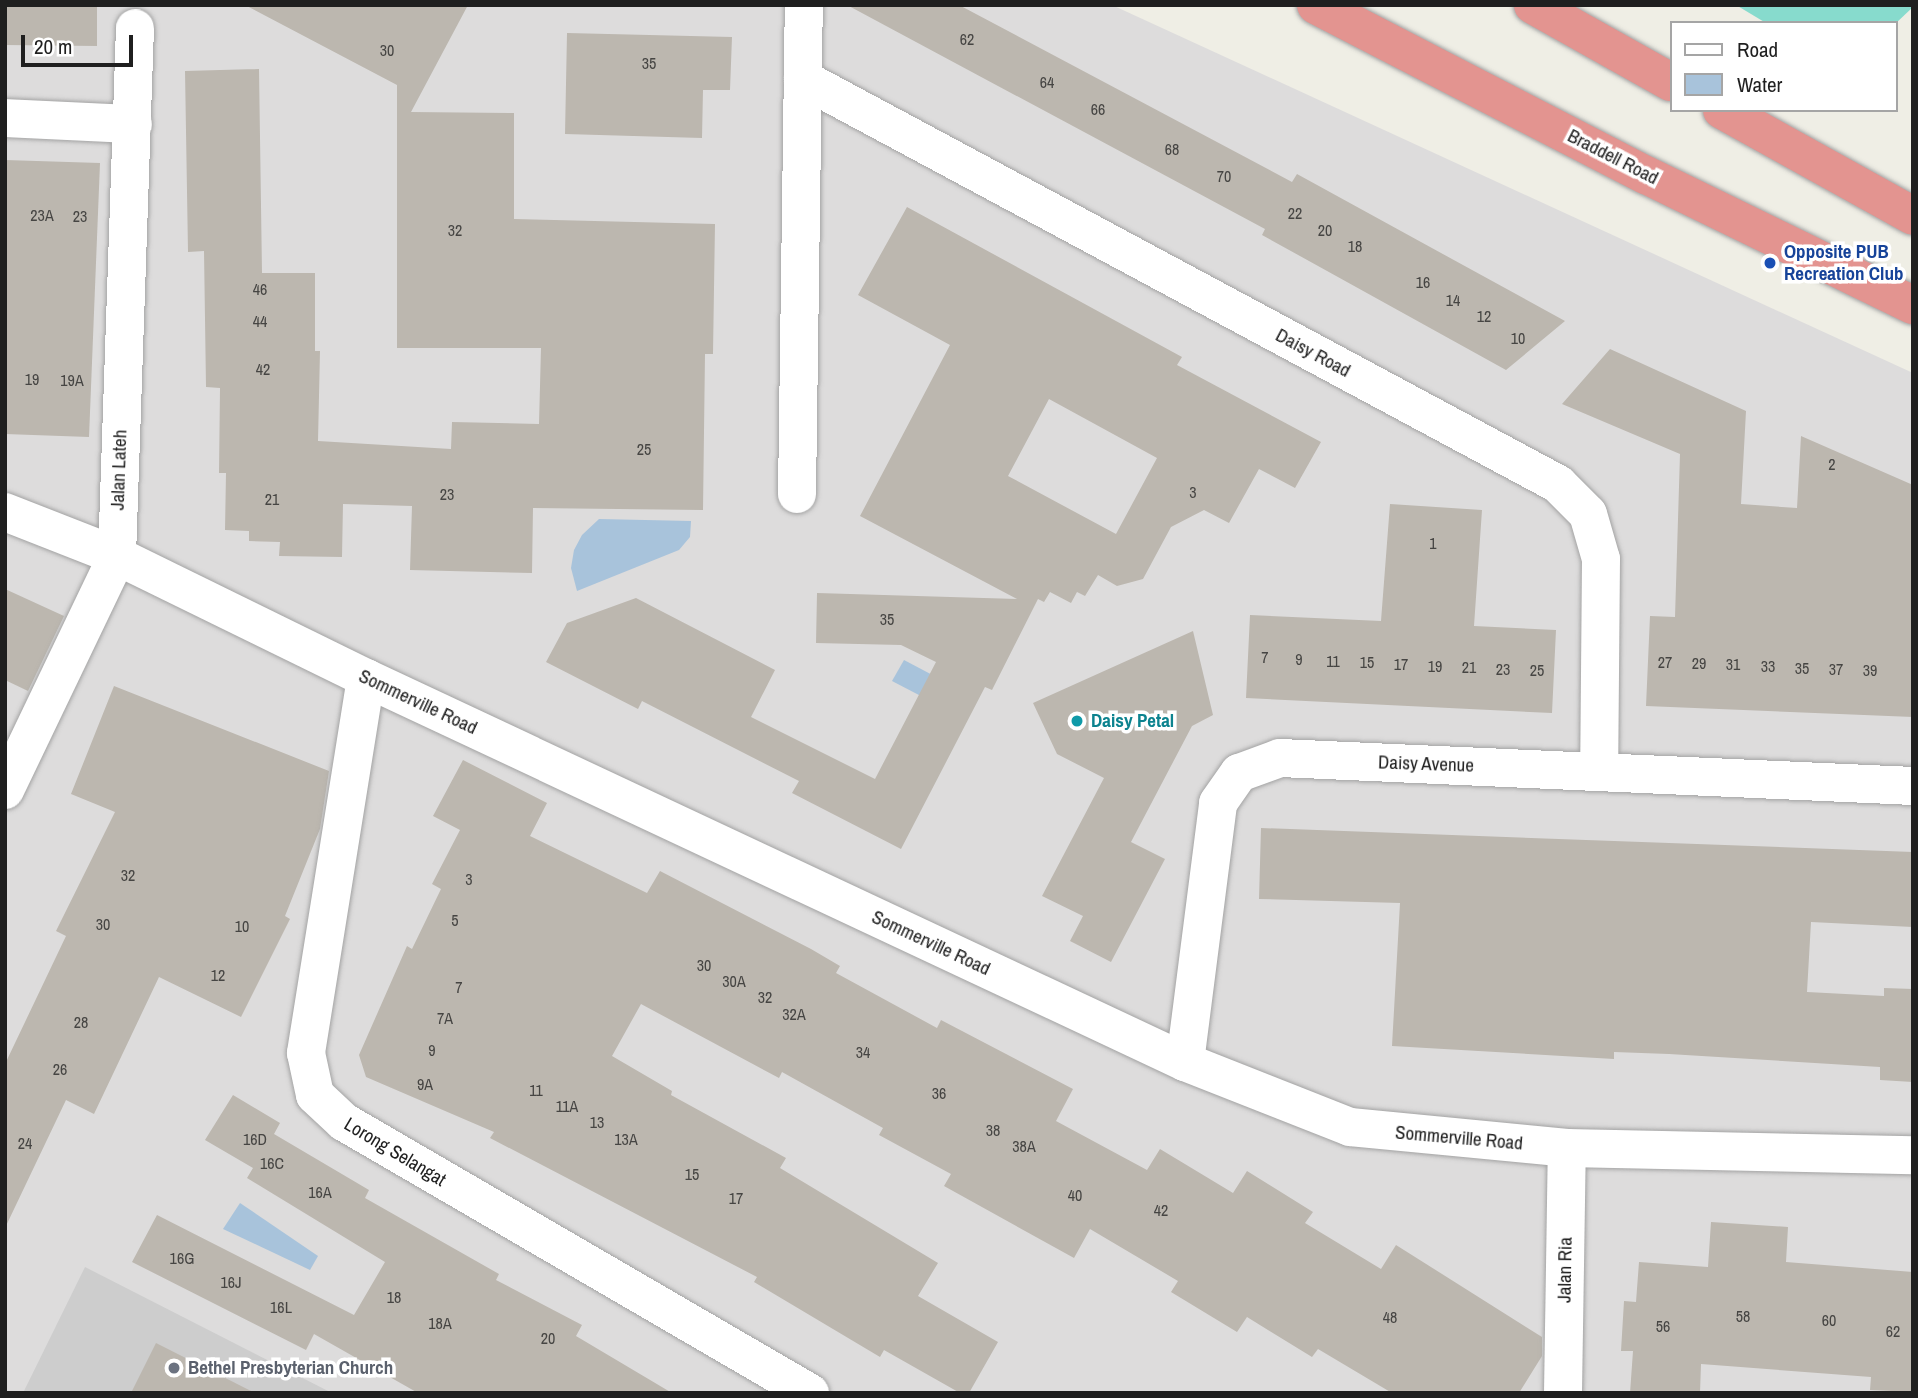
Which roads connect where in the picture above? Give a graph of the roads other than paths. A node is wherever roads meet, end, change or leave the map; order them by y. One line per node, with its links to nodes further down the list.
1 (804, 5): 5 (street)
2 (1316, 5): 11 (highway, Braddell Road)
3 (1532, 5): 6 (highway)
4 (135, 28): 9 (street, Jalan Lateh)
5 (803, 79): 12 (street); 16 (street, Daisy Road)
6 (1670, 81)
7 (1726, 112): 10 (highway)
8 (5, 118): 9 (street)
9 (133, 124): 14 (street, Jalan Lateh)
10 (1913, 216)
11 (1913, 305)
12 (797, 494)
13 (5, 512): 14 (street, Sommerville Road)
14 (117, 556): 15 (street, Sommerville Road); 18 (street, Jalan Lateh)
15 (366, 678): 19 (street, Sommerville Road); 22 (street, Lorong Selangat)
16 (1599, 771): 17 (street, Daisy Avenue); 19 (street, Daisy Avenue)
17 (1913, 786)
18 (5, 790)
19 (1185, 1062): 20 (street, Sommerville Road)
20 (1567, 1148): 21 (street, Sommerville Road); 23 (street, Jalan Ria)
21 (1913, 1155)
22 (810, 1393)
23 (1563, 1393)

